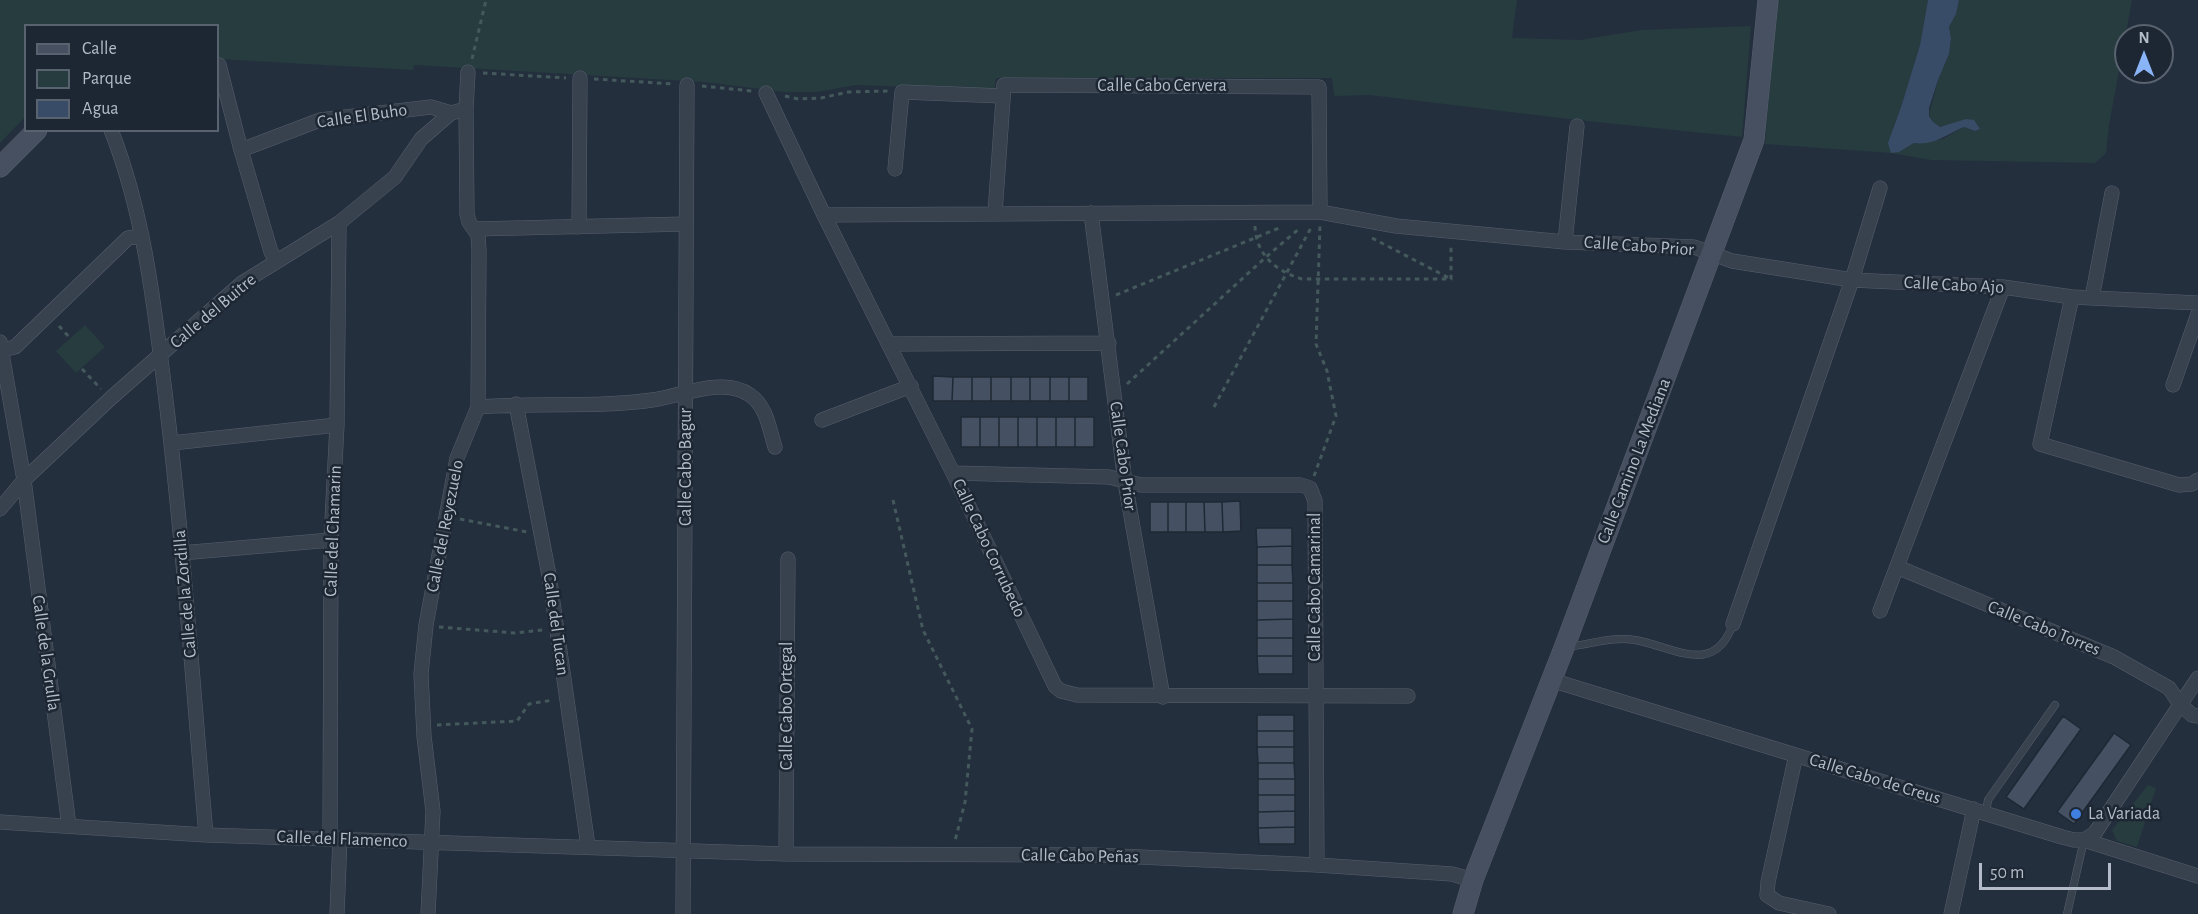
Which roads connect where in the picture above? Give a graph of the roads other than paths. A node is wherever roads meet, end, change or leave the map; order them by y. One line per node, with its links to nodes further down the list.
1 (1767, 0): 28 (street, Calle Camino La Mediana)
2 (219, 65): 13 (street)
3 (468, 72): 8 (street, Calle del Reyezuelo)
4 (580, 78): 24 (street)
5 (687, 84): 23 (street, Calle Cabo Bagur)
6 (1004, 90): 15 (street, Calle Cabo Cervera); 18 (street, Calle Cabo Cervera); 19 (street)
7 (766, 93): 21 (street, Calle Cabo Corrubedo)
8 (466, 109): 9 (street, Calle del Buitre); 25 (street, Calle del Reyezuelo)
9 (451, 113): 13 (street, Calle El Buho); 22 (street, Calle del Buitre)
10 (1577, 126): 27 (street, Calle Cabo Prior)
11 (35, 132): 14 (street)
12 (112, 132): 26 (street, Calle de la Zordilla)
13 (241, 150): 29 (street)
14 (0, 168)
15 (895, 169)
16 (1880, 188): 30 (street)
17 (2112, 193): 33 (street)
18 (1320, 212): 20 (street, Calle Cabo Prior); 27 (street, Calle Cabo Prior)
19 (995, 213): 20 (street, Calle Cabo Prior); 21 (street, Calle Cabo Prior)
20 (1091, 213): 36 (street, Calle Cabo Prior)
21 (824, 215): 37 (street, Calle Cabo Corrubedo)
22 (339, 223): 29 (street, Calle del Buitre); 46 (street, Calle del Chamarin)
23 (686, 224): 24 (street); 42 (street, Calle Cabo Bagur)
24 (579, 227): 25 (street)
25 (474, 229): 44 (street, Calle del Reyezuelo)
26 (142, 236): 38 (street); 39 (street, Calle de la Zordilla)
27 (1565, 242): 28 (street, Calle Cabo Prior)
28 (1712, 253): 30 (street, Calle Cabo Ajo); 60 (street, Calle Camino La Mediana)
29 (276, 261): 39 (street, Calle del Buitre)
30 (1852, 280): 31 (street, Calle Cabo Ajo); 59 (street)
31 (2003, 287): 32 (street, Calle Cabo Ajo); 57 (street)
32 (2072, 297): 33 (street, Calle Cabo Ajo); 51 (street)
33 (2092, 298): 34 (street, Calle Cabo Ajo)
34 (2198, 303)
35 (2198, 314): 40 (street)
36 (1108, 343): 37 (street); 52 (street, Calle Cabo Prior)
37 (890, 344): 41 (street, Calle Cabo Corrubedo)
38 (1, 346): 50 (street, Calle de la Grulla)
39 (161, 354): 47 (street, Calle de la Zordilla); 50 (street, Calle del Buitre)
40 (2173, 385)
41 (911, 386): 45 (street); 49 (street, Calle Cabo Corrubedo)
42 (686, 392): 43 (street); 48 (street); 78 (street, Calle Cabo Bagur)
43 (516, 404): 44 (street); 77 (street, Calle del Tucan)
44 (478, 407): 76 (street, Calle del Reyezuelo)
45 (822, 420)
46 (337, 425): 47 (street); 54 (street, Calle del Chamarin)
47 (172, 443): 55 (street, Calle de la Zordilla)
48 (775, 447)
49 (953, 473): 52 (street, Calle Cabo Camarinal); 64 (street, Calle Cabo Corrubedo)
50 (24, 480): 53 (street, Calle del Buitre); 72 (street, Calle de la Grulla)
51 (2198, 480)
52 (1125, 482): 64 (street, Calle Cabo Prior); 65 (street, Calle Cabo Camarinal)
53 (0, 509)
54 (331, 540): 55 (street); 74 (street, Calle del Chamarin)
55 (181, 553): 73 (street, Calle de la Zordilla)
56 (788, 559): 79 (street, Calle Cabo Ortegal)
57 (1897, 567): 58 (street); 66 (street, Calle Cabo Torres)
58 (1880, 611)
59 (1733, 624): 60 (lane)
60 (1564, 648): 62 (street, Calle Camino La Mediana)
61 (2198, 678): 66 (street)
62 (1551, 680): 69 (street, Calle Cabo de Creus); 82 (street, Calle Camino La Mediana)
63 (1408, 696): 65 (street, Calle Cabo Corrubedo)
64 (1163, 697): 65 (street, Calle Cabo Corrubedo)
65 (1315, 697): 80 (street, Calle Cabo Camarinal)
66 (2180, 704): 68 (street, Calle Cabo Torres); 75 (street)
67 (2055, 705): 70 (lane)
68 (2198, 716)
69 (1796, 754): 70 (street, Calle Cabo de Creus); 87 (street)
70 (1980, 811): 75 (street, Calle Cabo de Creus); 88 (street)
71 (0, 822): 72 (street, Calle del Flamenco)
72 (69, 826): 73 (street, Calle del Flamenco)
73 (206, 835): 74 (street, Calle del Flamenco)
74 (335, 838): 76 (street, Calle del Flamenco); 83 (street, Calle del Chamarin)
75 (2084, 840): 81 (street, Calle Cabo de Creus); 89 (lane)
76 (432, 842): 77 (street, Calle del Flamenco); 84 (street, Calle del Reyezuelo)
77 (588, 846): 78 (street, Calle del Flamenco)
78 (685, 849): 79 (street, Calle Cabo Peñas); 85 (street, Calle Cabo Bagur)
79 (786, 854): 80 (street, Calle Cabo Peñas)
80 (1317, 865): 82 (street, Calle Cabo Peñas)
81 (2198, 876)
82 (1473, 880): 86 (street, Calle Camino La Mediana)
83 (337, 914)
84 (428, 914)
85 (683, 914)
86 (1463, 914)
87 (1828, 914)
88 (1951, 914)
89 (2067, 914)

